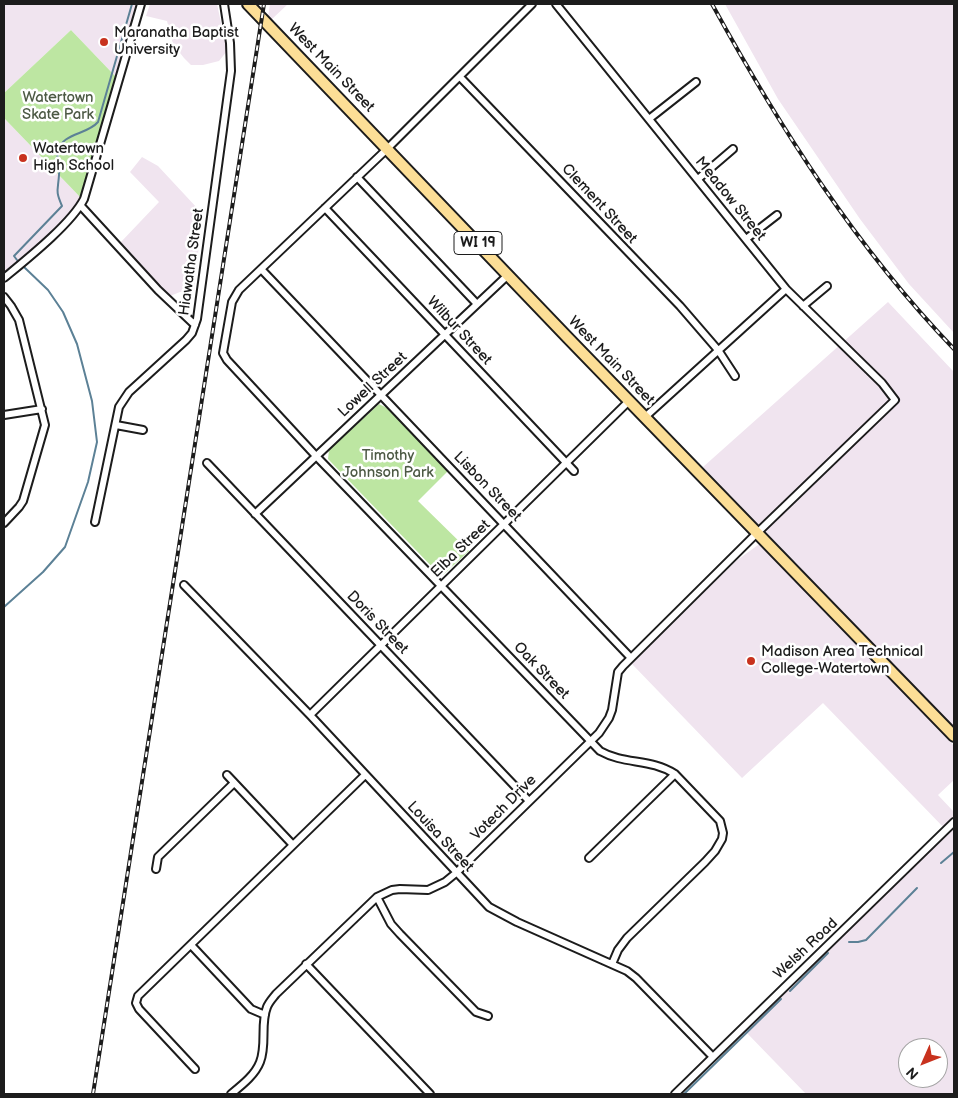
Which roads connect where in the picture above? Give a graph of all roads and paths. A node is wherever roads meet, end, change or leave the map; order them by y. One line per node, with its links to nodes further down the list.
1 (141, 4): 13 (street)
2 (224, 4): 25 (street, Hiawatha Street)
3 (248, 4): 9 (main road, West Main Street / WI 19)
4 (532, 4): 6 (street, Oak Street)
5 (556, 4): 8 (street, Meadow Street)
6 (460, 76): 9 (street, Oak Street); 27 (street, Clement Street)
7 (696, 82): 8 (street)
8 (649, 119): 12 (street, Meadow Street)
9 (387, 149): 11 (street, Oak Street); 18 (main road, West Main Street / WI 19)
10 (732, 149): 12 (street)
11 (357, 177): 14 (street, Oak Street); 23 (street)
12 (698, 179): 16 (street, Meadow Street)
13 (80, 206): 19 (street); 25 (street)
14 (324, 208): 17 (street, Oak Street); 26 (street, Wilbur Street)
15 (777, 215): 16 (street)
16 (746, 239): 21 (street, Meadow Street)
17 (261, 269): 29 (street, Lisbon Street); 37 (street, Oak Street)
18 (508, 275): 23 (street, Lowell Street); 31 (main road, West Main Street / WI 19)
19 (4, 278)
20 (827, 286): 24 (street)
21 (786, 289): 24 (street, Meadow Street); 27 (street)
22 (4, 297): 32 (street)
23 (477, 304): 26 (street, Lowell Street)
24 (803, 306): 30 (street, Meadow Street)
25 (195, 325): 35 (street, Hiawatha Street)
26 (445, 334): 29 (street, Lowell Street); 39 (street, Wilbur Street)
27 (718, 350): 28 (street, Clement Street); 34 (street)
28 (735, 376)
29 (381, 395): 37 (street, Lowell Street); 44 (street, Lisbon Street)
30 (895, 400): 45 (street, Votech Drive)
31 (629, 401): 34 (main road, West Main Street / WI 19); 39 (street, Elba Street)
32 (42, 409): 33 (street); 43 (street)
33 (4, 415)
34 (645, 417): 45 (main road, West Main Street / WI 19)
35 (116, 425): 36 (street); 42 (street, Hiawatha Street)
36 (143, 430)
37 (316, 456): 41 (street, Lowell Street); 47 (street, Oak Street)
38 (207, 463): 41 (street, Doris Street)
39 (566, 463): 40 (street, Wilbur Street); 44 (street, Elba Street)
40 (574, 471)
41 (255, 514): 48 (street, Doris Street)
42 (96, 522)
43 (4, 523)
44 (505, 524): 47 (street, Elba Street); 49 (street, Lisbon Street)
45 (757, 533): 49 (street, Votech Drive); 51 (main road, West Main Street / WI 19)
46 (184, 585): 50 (street, Louisa Street)
47 (442, 585): 48 (street, Elba Street); 52 (street, Oak Street)
48 (380, 645): 50 (street, Elba Street); 57 (street, Doris Street)
49 (631, 658): 52 (street, Votech Drive)
50 (310, 715): 53 (street, Louisa Street)
51 (954, 736)
52 (590, 741): 54 (street, Oak Street); 57 (street, Votech Drive)
53 (365, 774): 59 (street); 62 (street, Louisa Street)
54 (674, 774): 60 (street); 66 (street, Oak Street)
55 (227, 775): 56 (street)
56 (234, 783): 59 (street); 61 (street)
57 (529, 801): 62 (street, Votech Drive)
58 (954, 822): 69 (street, Welsh Road)
59 (293, 845): 64 (street)
60 (589, 858)
61 (156, 869)
62 (456, 873): 63 (street, Votech Drive); 66 (street, Louisa Street)
63 (377, 897): 65 (street, Votech Drive); 68 (street)
64 (191, 945): 67 (street); 70 (street)
65 (306, 964): 67 (street, Votech Drive); 72 (street)
66 (612, 964): 69 (street, Louisa Street)
67 (265, 1015): 71 (street, Votech Drive)
68 (488, 1016)
69 (713, 1057): 73 (street, Welsh Road)
70 (195, 1069)
71 (231, 1094)
72 (430, 1094)
73 (675, 1094)

